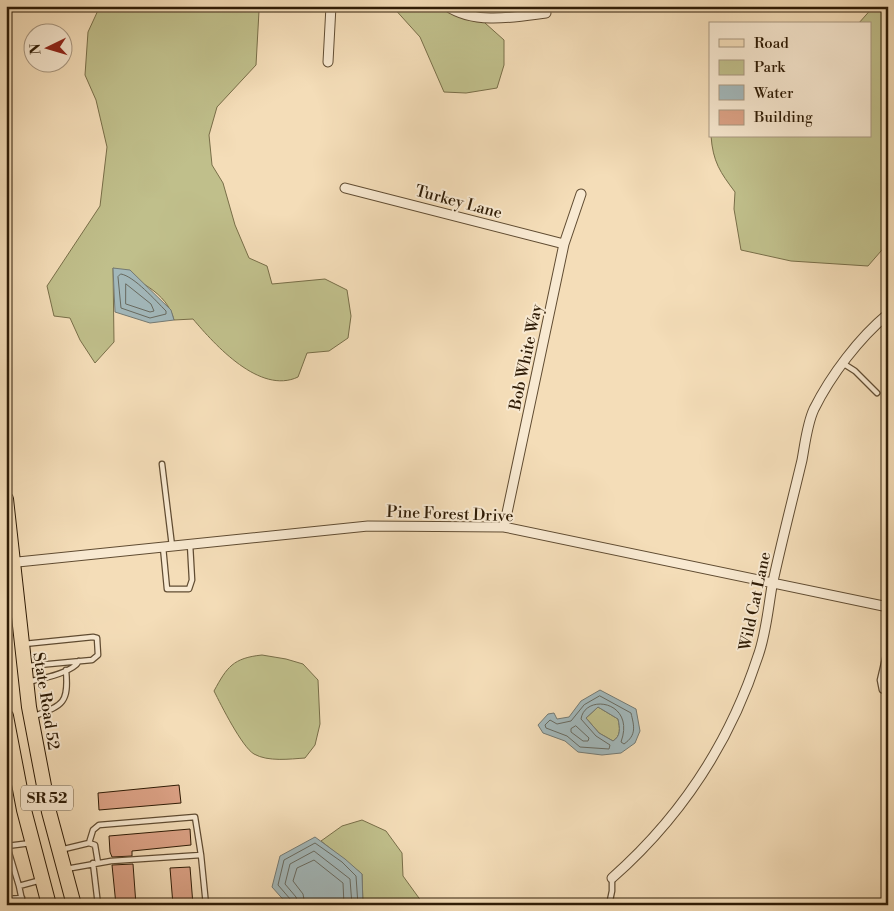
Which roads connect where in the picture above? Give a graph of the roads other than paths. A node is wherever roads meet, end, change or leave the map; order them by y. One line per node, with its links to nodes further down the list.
1 (331, 6): 4 (street)
2 (447, 6): 3 (street)
3 (546, 13)
4 (328, 62)
5 (345, 188): 7 (street, Turkey Lane)
6 (581, 194): 7 (street, Bob White Way)
7 (564, 244): 13 (street, Bob White Way)
8 (888, 314): 9 (street, Wild Cat Lane)
9 (844, 364): 10 (lane); 17 (street, Wild Cat Lane)
10 (877, 393)
11 (162, 464): 15 (lane)
12 (6, 499): 16 (main road, State Road 52 / SR 52)
13 (504, 527): 14 (street, Pine Forest Drive); 17 (street, Pine Forest Drive)
14 (190, 544): 15 (street, Pine Forest Drive); 15 (lane)
15 (167, 546): 16 (street, Pine Forest Drive)
16 (10, 563): 19 (main road, State Road 52 / SR 52)
17 (773, 585): 18 (street, Pine Forest Drive); 36 (street, Wild Cat Lane)
18 (888, 607)
19 (21, 644): 21 (lane); 22 (main road, State Road 52 / SR 52)
20 (888, 646): 25 (lane)
21 (79, 661): 22 (lane); 23 (lane)
22 (24, 667): 24 (main road, State Road 52 / SR 52)
23 (66, 670): 24 (lane); 27 (lane)
24 (26, 683): 27 (main road, State Road 52 / SR 52)
25 (888, 693)
26 (6, 716): 28 (main road, SR 52)
27 (31, 717): 32 (main road, State Road 52 / SR 52)
28 (10, 765): 29 (main road, SR 52)
29 (33, 842): 31 (lane); 37 (main road, SR 52)
30 (89, 843): 32 (lane); 33 (lane); 34 (lane)
31 (7, 844): 38 (lane)
32 (60, 850): 35 (main road, State Road 52 / SR 52)
33 (200, 855): 34 (lane); 45 (lane)
34 (96, 863): 35 (lane); 44 (lane)
35 (65, 869): 43 (main road, State Road 52 / SR 52)
36 (612, 878): 46 (lane)
37 (43, 880): 38 (lane); 42 (main road, SR 52)
38 (19, 886): 39 (lane)
39 (22, 898): 40 (lane); 41 (lane)
40 (6, 899)
41 (23, 905)
42 (49, 905)
43 (74, 905)
44 (98, 905)
45 (206, 905)
46 (609, 905)

